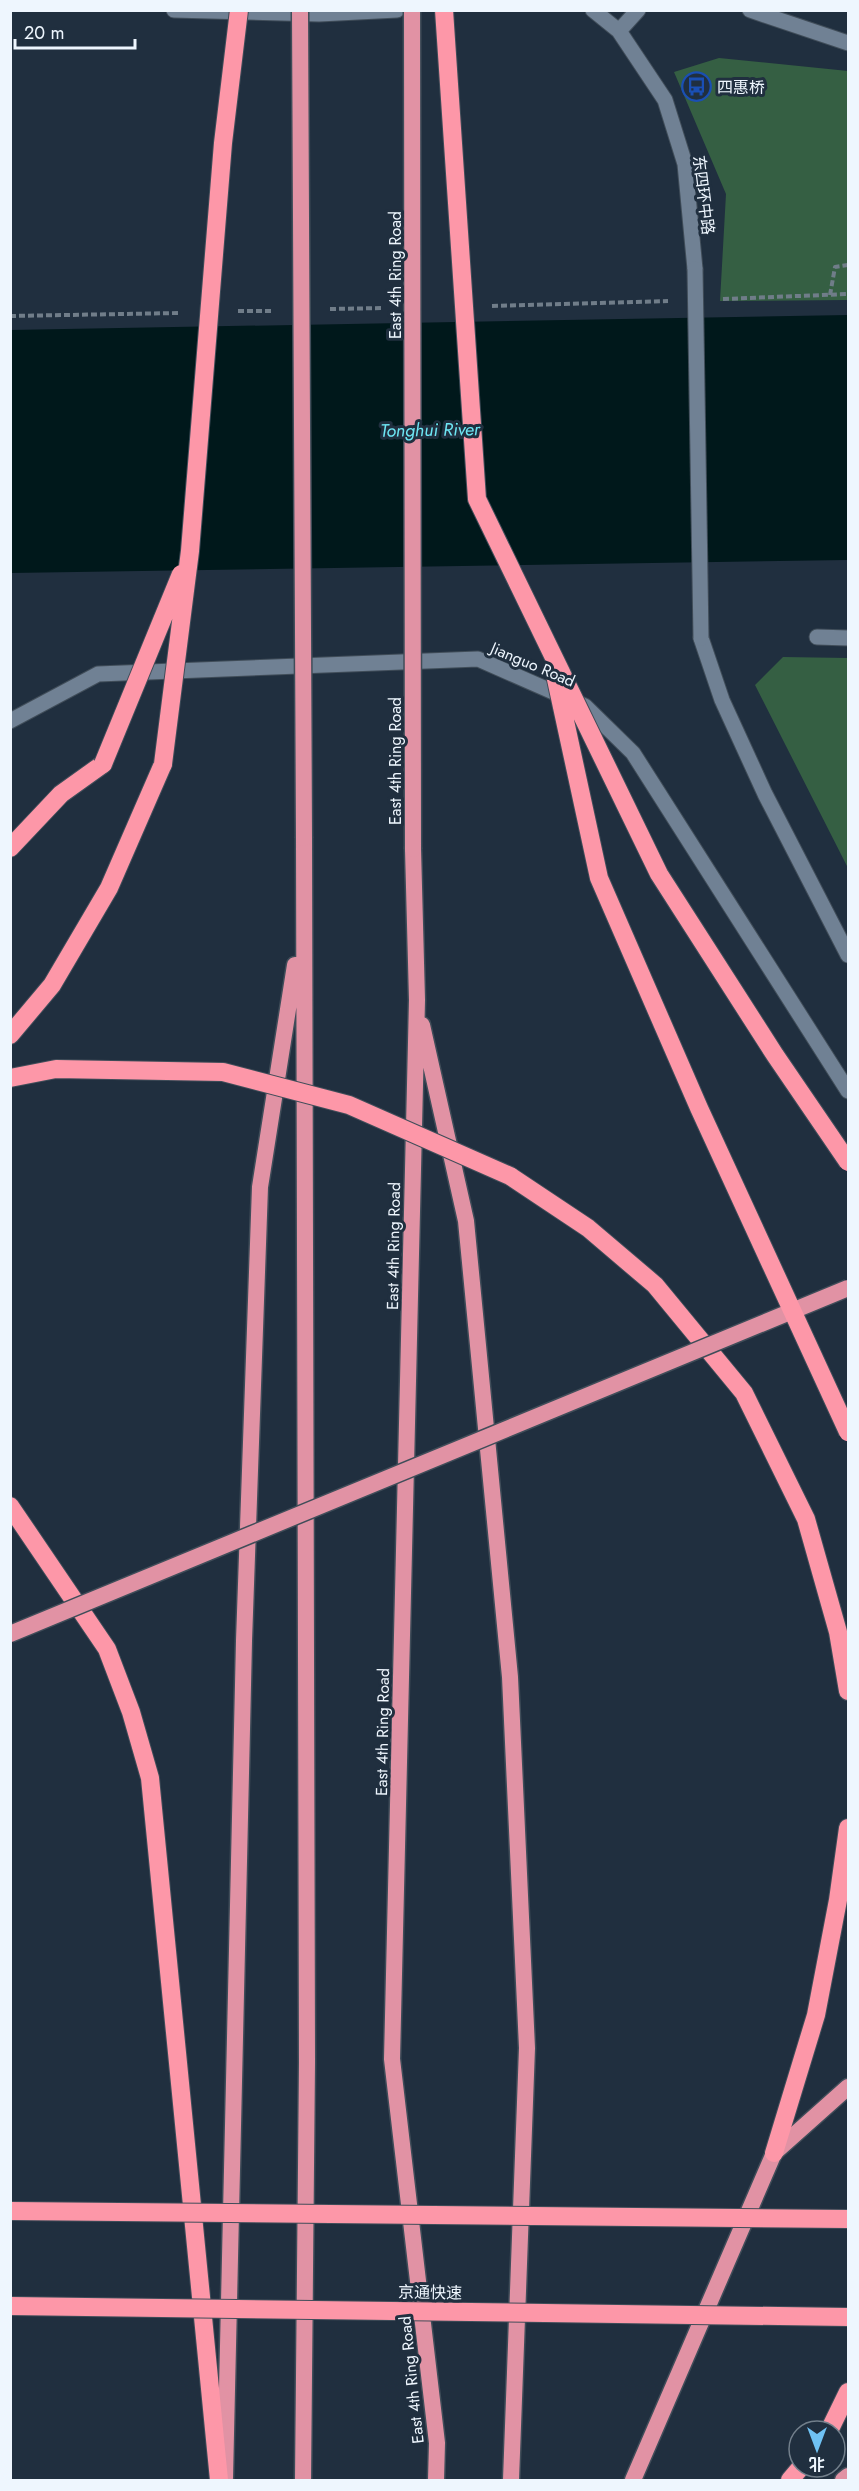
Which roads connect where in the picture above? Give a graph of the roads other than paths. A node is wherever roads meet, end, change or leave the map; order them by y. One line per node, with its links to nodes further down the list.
1 (174, 10): 4 (street)
2 (239, 10): 12 (highway, bridge)
3 (300, 10): 18 (highway, bridge)
4 (397, 10)
5 (412, 10): 20 (highway, East 4th Ring Road, bridge)
6 (444, 10): 15 (highway, bridge)
7 (593, 10): 10 (street, 东四环中路)
8 (638, 10): 10 (street)
9 (750, 10): 11 (street)
10 (619, 31): 19 (street, 东四环中路, bridge)
11 (849, 43)
12 (190, 550): 17 (highway, bridge); 21 (highway, bridge)
13 (817, 637): 14 (street)
14 (849, 638)
15 (547, 639): 24 (highway, bridge); 26 (highway, bridge)
16 (10, 721): 23 (street, Jianguo Road)
17 (10, 848)
18 (303, 914): 41 (highway); 42 (highway)
19 (849, 956)
20 (417, 1000): 43 (highway, East 4th Ring Road); 44 (highway)
21 (10, 1035)
22 (10, 1078): 29 (highway, bridge)
23 (849, 1091)
24 (849, 1162)
25 (849, 1288): 28 (highway, bridge)
26 (849, 1432)
27 (10, 1506): 40 (highway)
28 (10, 1634)
29 (849, 1691)
30 (849, 1828): 32 (highway)
31 (849, 2087): 32 (highway)
32 (774, 2153): 45 (highway)
33 (10, 2211): 34 (highway, bridge)
34 (849, 2219)
35 (10, 2306): 36 (highway, 京通快速, bridge)
36 (849, 2317)
37 (849, 2392): 38 (highway)
38 (836, 2419)
39 (849, 2476): 46 (highway)
40 (219, 2481)
41 (225, 2481)
42 (303, 2481)
43 (436, 2481)
44 (512, 2481)
45 (633, 2481)
46 (843, 2481)

